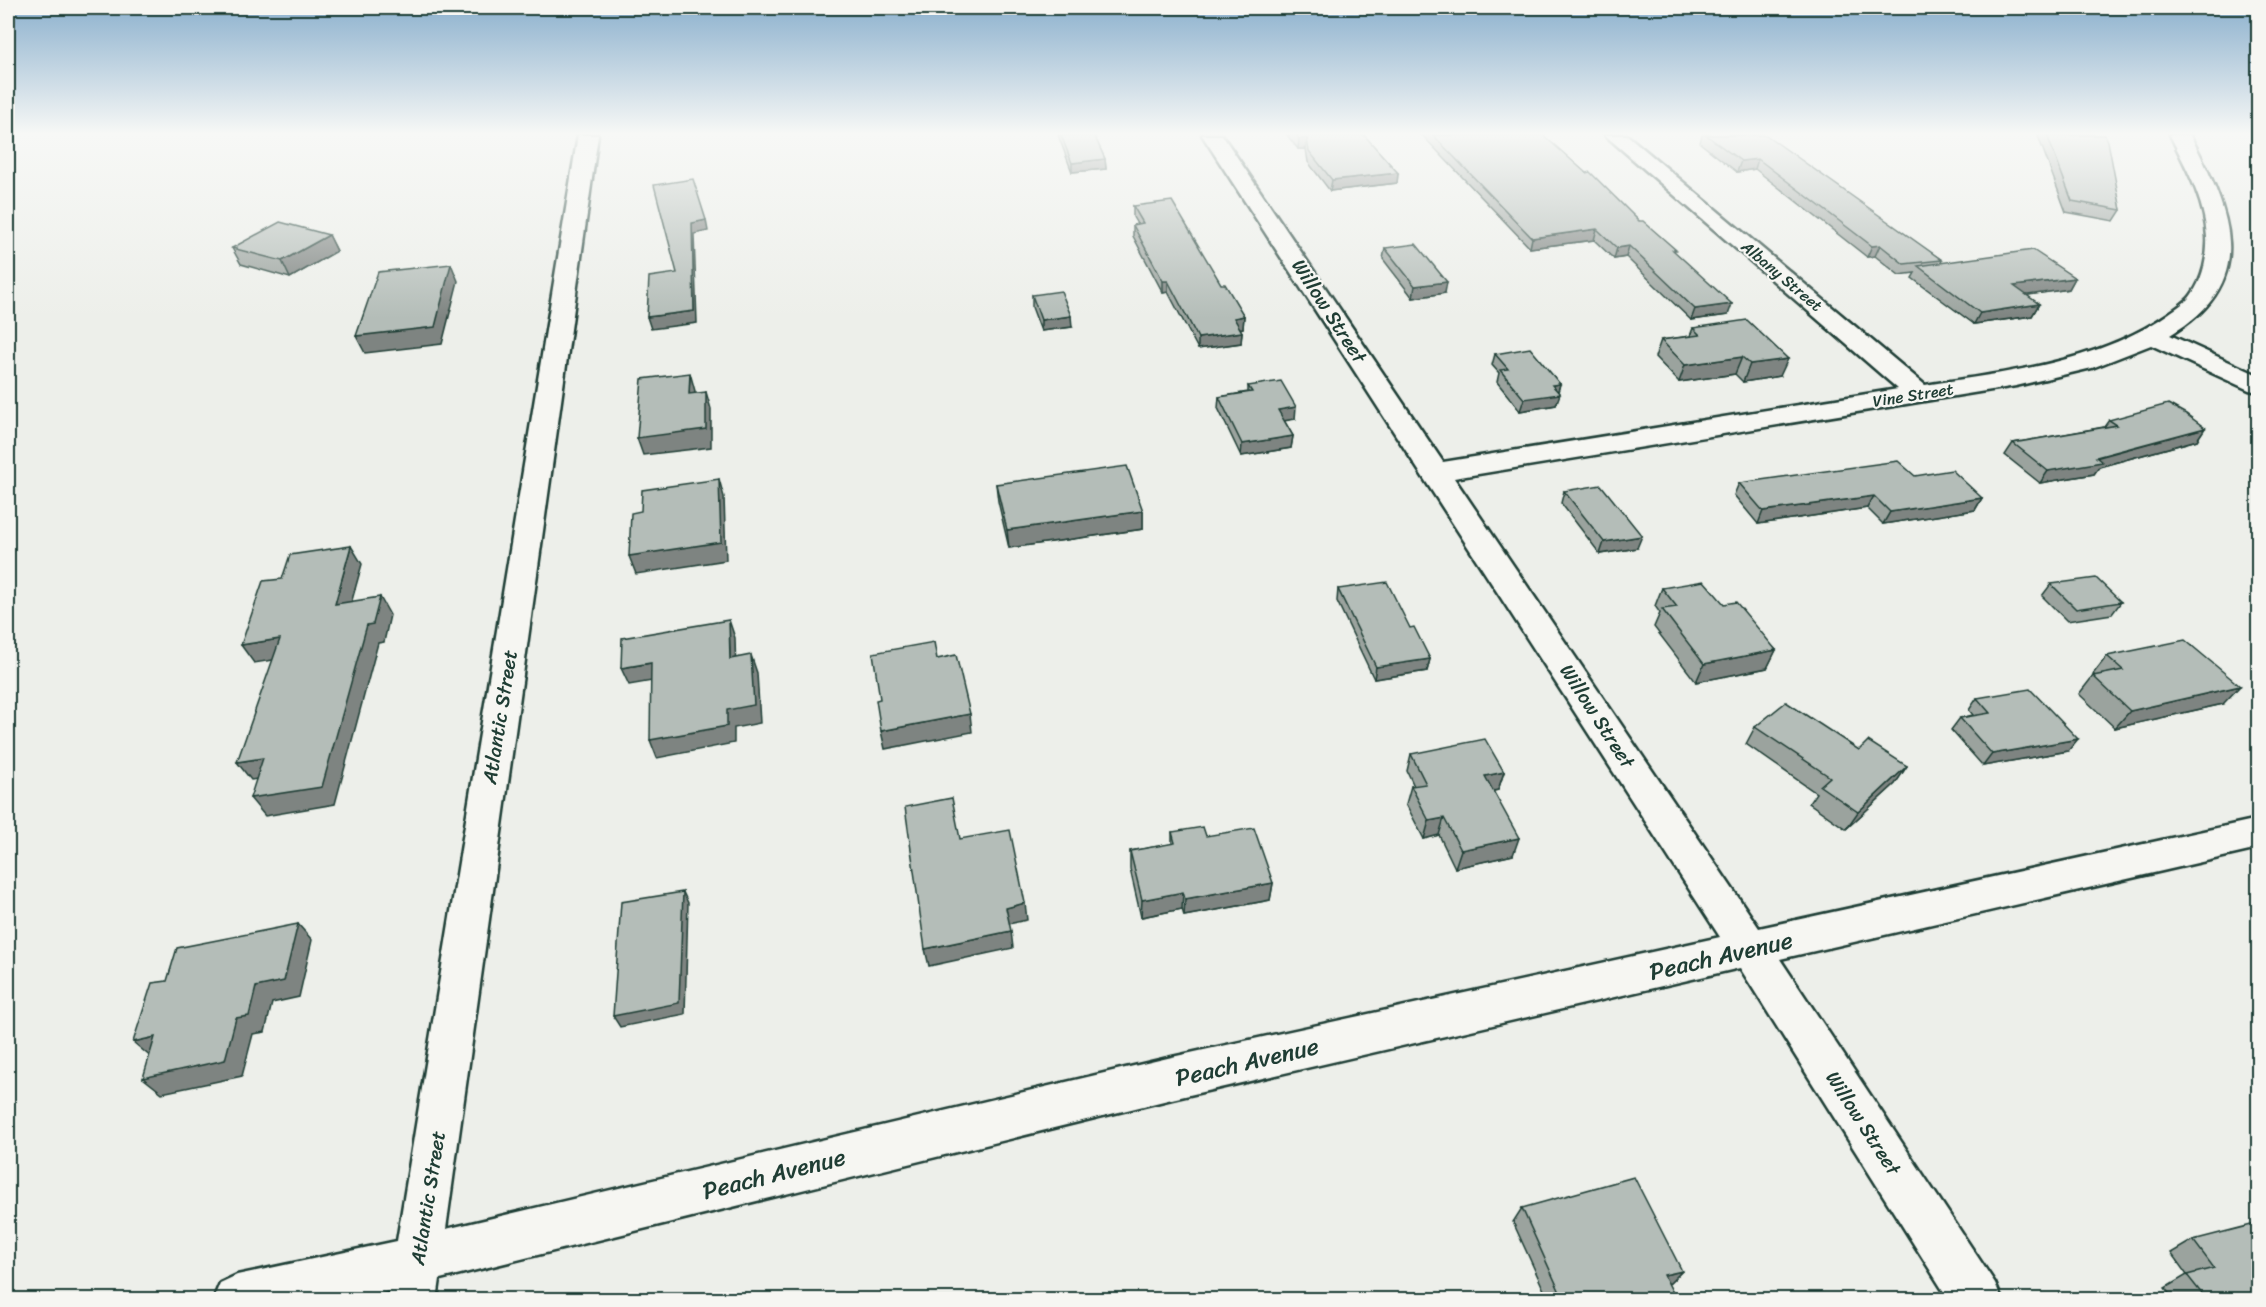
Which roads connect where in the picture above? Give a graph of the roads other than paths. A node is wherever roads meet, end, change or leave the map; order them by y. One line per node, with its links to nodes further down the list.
1 (579, 196): 11 (street, Atlantic Street)
2 (1252, 196): 8 (street, Willow Street)
3 (1687, 196): 7 (street, Albany Street)
4 (2208, 196): 5 (street, Vine Street)
5 (2150, 335): 6 (street); 7 (street, Vine Street)
6 (2259, 384)
7 (1921, 395): 8 (street, Vine Street)
8 (1435, 472): 10 (street, Willow Street)
9 (2259, 834): 10 (street, Peach Avenue)
10 (1751, 950): 11 (street, Peach Avenue); 13 (street, Willow Street)
11 (416, 1280): 12 (street, Peach Avenue)
12 (237, 1299)
13 (1978, 1299)

